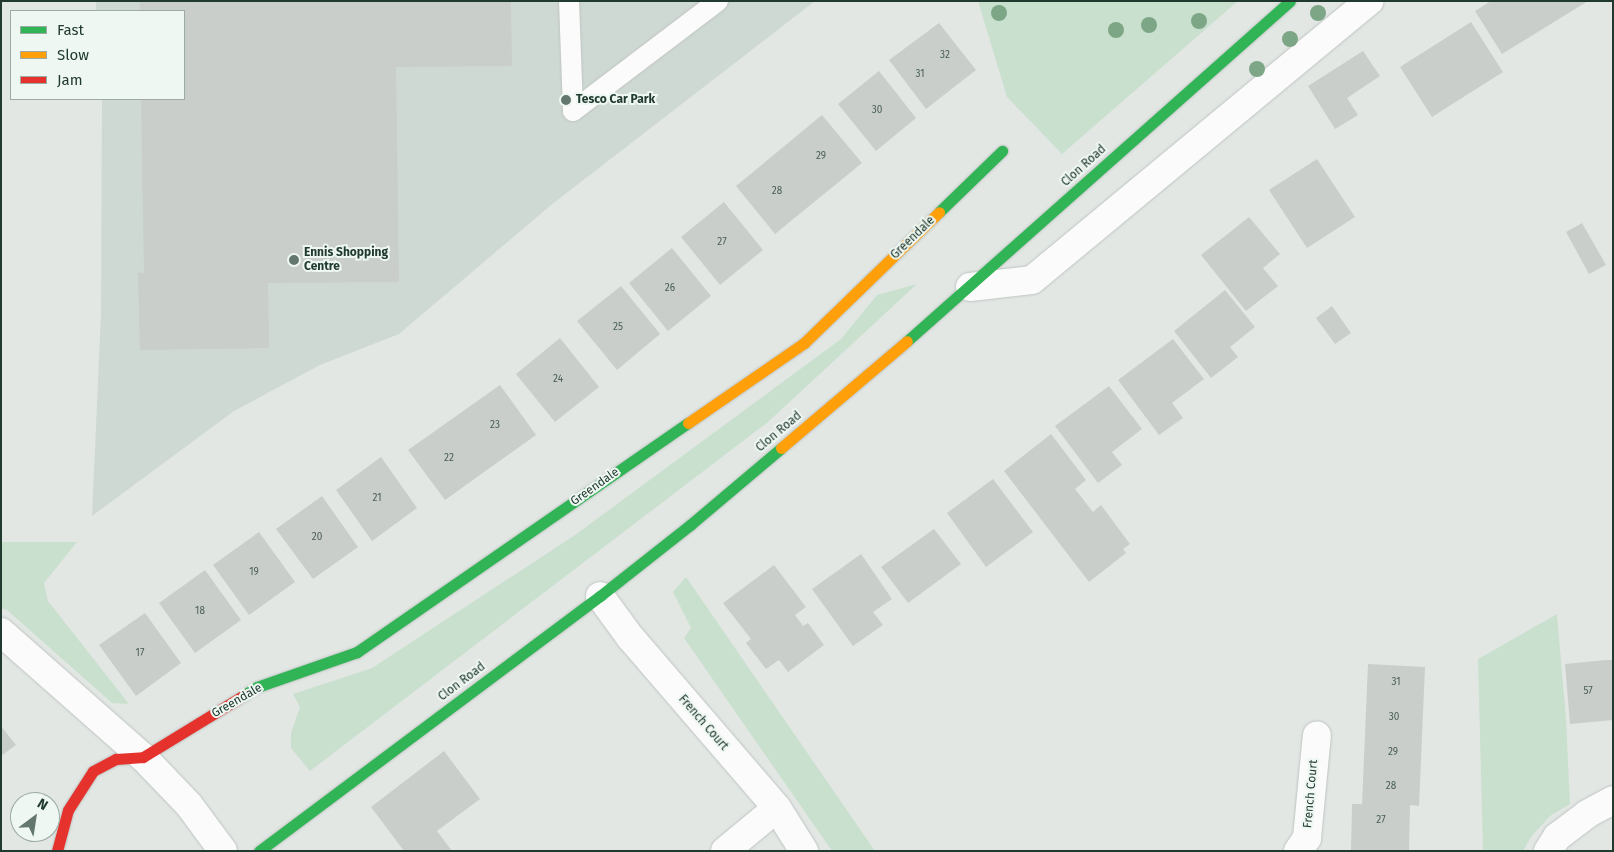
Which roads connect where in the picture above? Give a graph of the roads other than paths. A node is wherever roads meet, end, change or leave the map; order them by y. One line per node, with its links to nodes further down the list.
1 (569, 1): 2 (lane)
2 (718, 1)
3 (1290, 1): 6 (main road, Clon Road)
4 (1369, 1): 6 (street)
5 (1002, 151): 10 (main road, Greendale)
6 (970, 287): 7 (main road, Clon Road)
7 (600, 596): 12 (street, French Court); 15 (main road, Clon Road)
8 (1, 632): 10 (street)
9 (1317, 735): 18 (street, French Court)
10 (144, 757): 13 (main road, Greendale); 14 (street)
11 (1613, 800): 19 (street)
12 (777, 808): 16 (street); 17 (street, French Court)
13 (57, 851)
14 (223, 851)
15 (259, 851)
16 (725, 851)
17 (804, 851)
18 (1298, 851)
19 (1548, 851)

